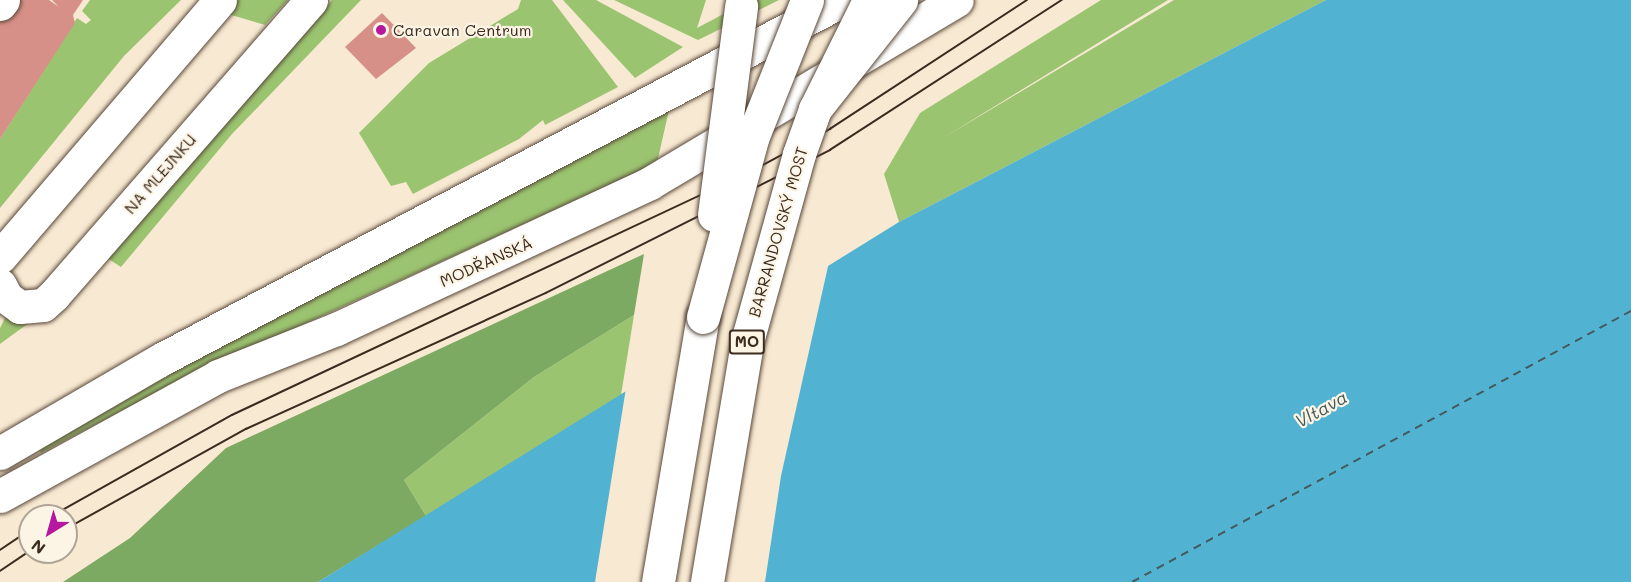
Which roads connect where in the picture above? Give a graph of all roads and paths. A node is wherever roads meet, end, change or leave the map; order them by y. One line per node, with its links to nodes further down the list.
1 (220, 0): 10 (main road)
2 (311, 0): 11 (main road, NA MLEJNKU)
3 (807, 0): 12 (main road, bridge)
4 (843, 0): 13 (main road)
5 (869, 0): 9 (main road, BARRANDOVSKÝ MOST / MO, bridge)
6 (901, 0): 9 (main road, bridge)
7 (957, 0): 14 (main road, MODŘANSKÁ)
8 (741, 3): 12 (main road, bridge)
9 (815, 109): 16 (main road, BARRANDOVSKÝ MOST / MO, bridge)
10 (0, 257)
11 (0, 285)
12 (703, 317): 15 (main road)
13 (0, 453)
14 (0, 496)
15 (658, 582)
16 (706, 582)

